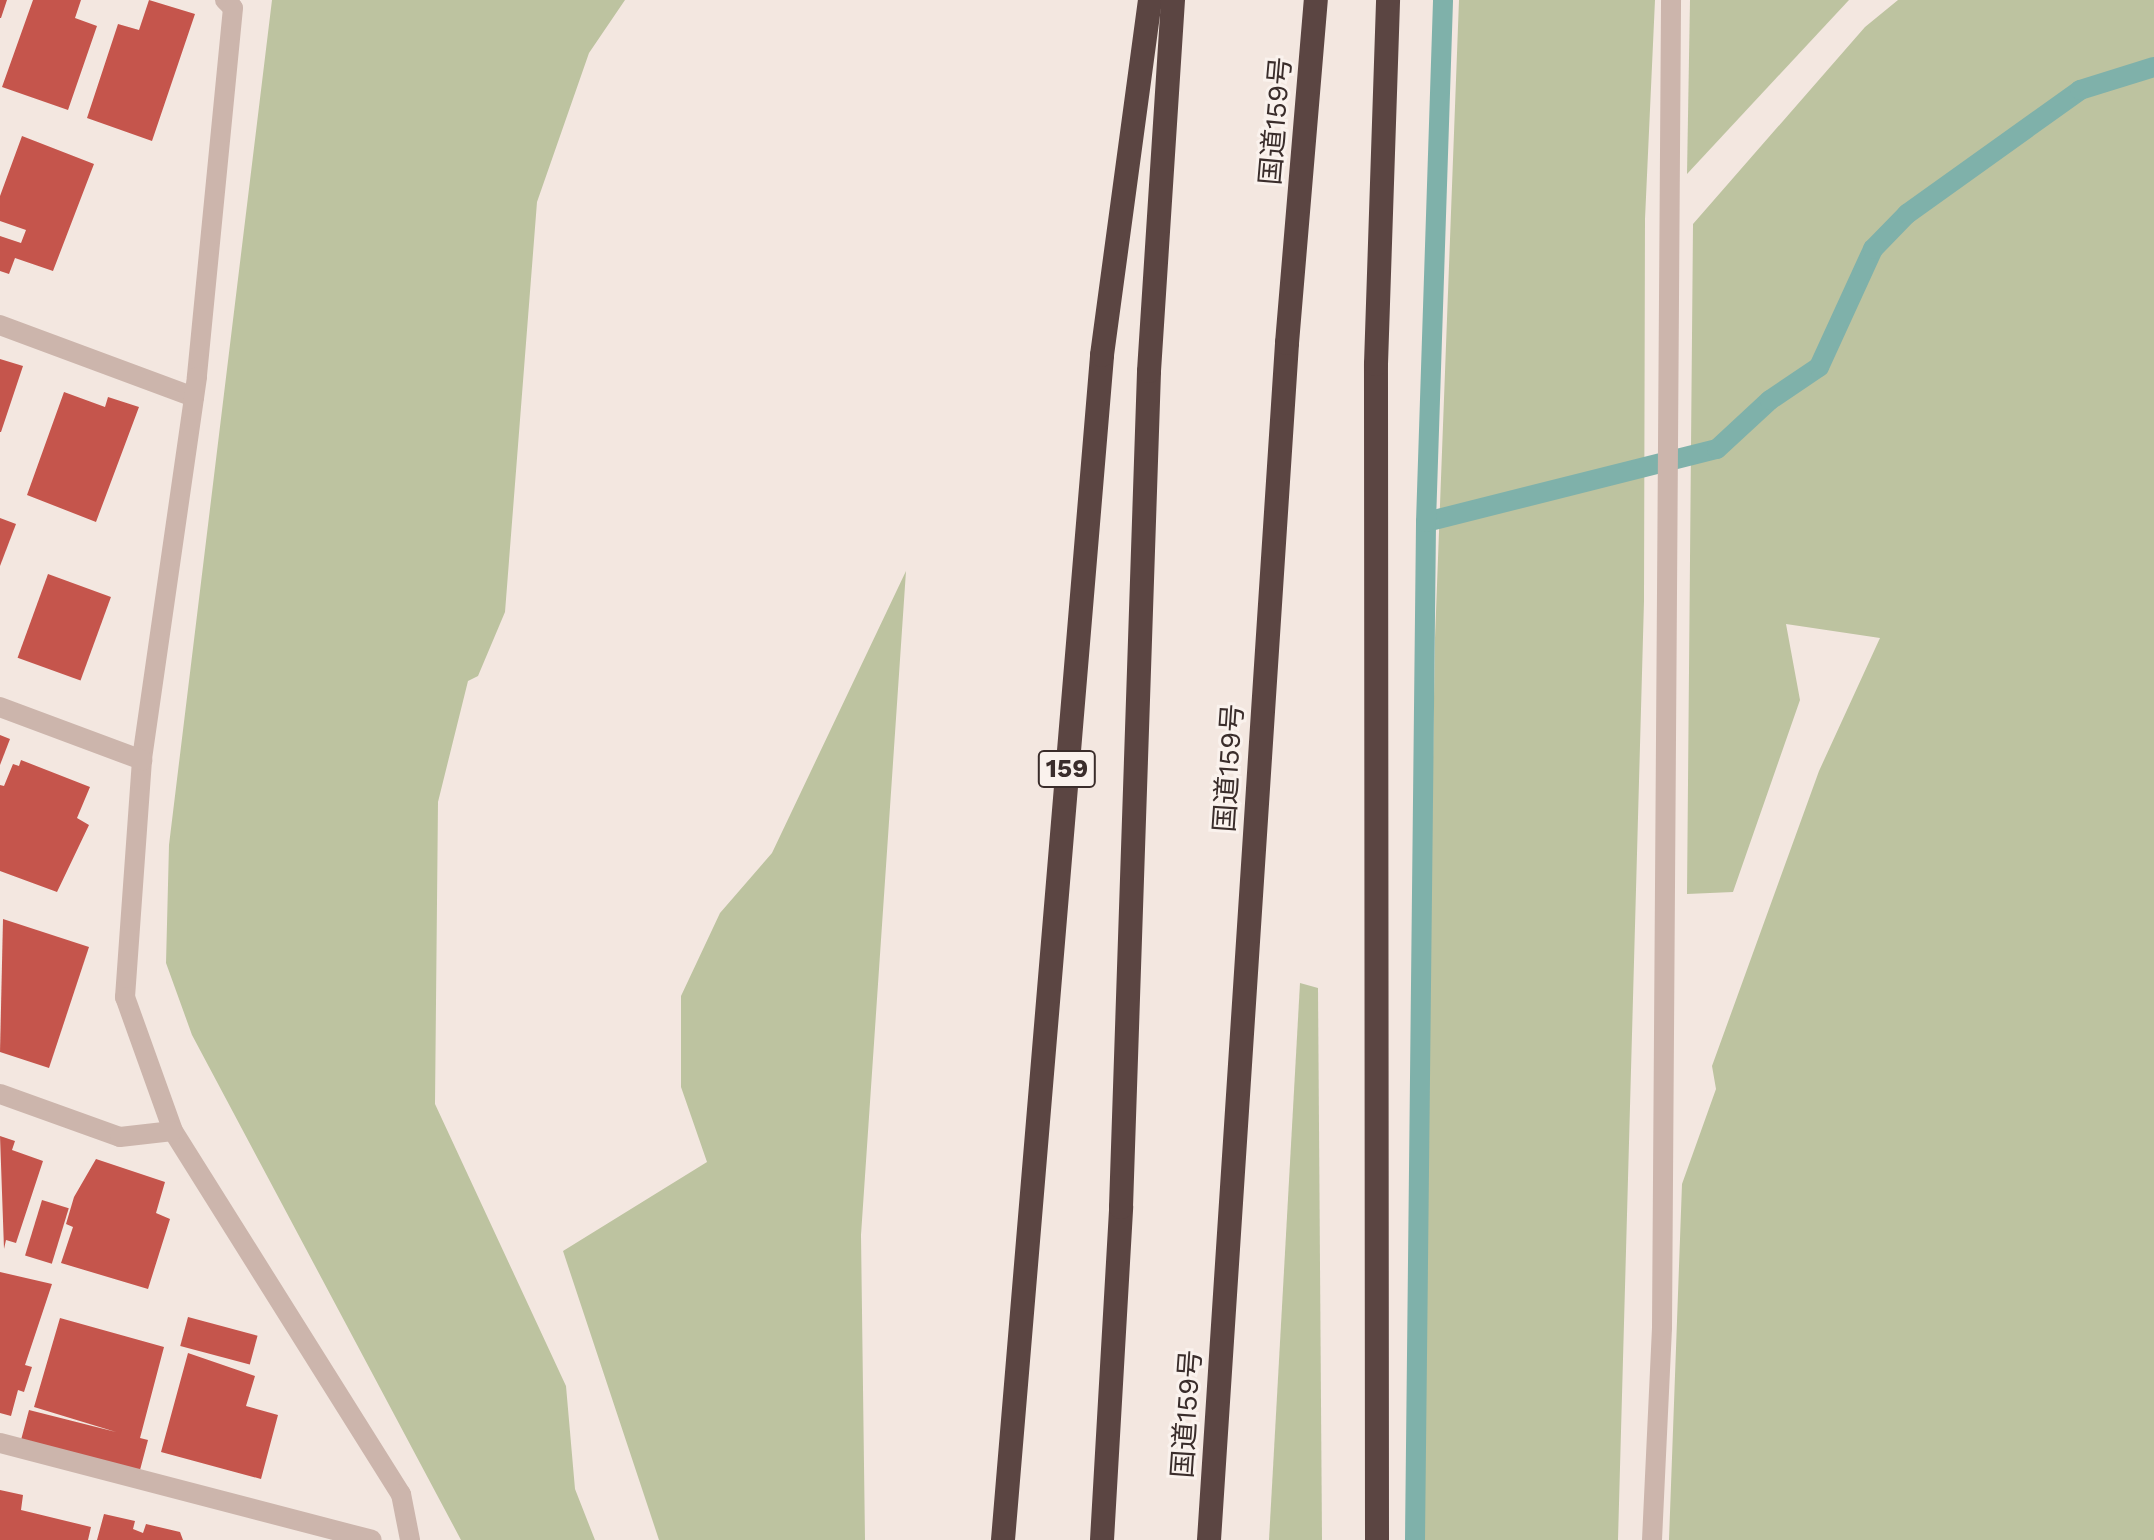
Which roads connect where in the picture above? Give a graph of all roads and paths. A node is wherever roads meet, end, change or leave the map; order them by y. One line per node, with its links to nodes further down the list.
1 (225, 0): 8 (street)
2 (1150, 0): 16 (highway, 159)
3 (1173, 0): 17 (highway, 159)
4 (1316, 0): 18 (highway, 国道159号)
5 (1388, 0): 19 (highway)
6 (1671, 0): 20 (street)
7 (0, 325): 8 (street)
8 (194, 397): 10 (street)
9 (0, 707): 10 (street)
10 (142, 760): 12 (street)
11 (0, 1094): 12 (street)
12 (173, 1131): 15 (street)
13 (0, 1443): 14 (street)
14 (372, 1540)
15 (410, 1540)
16 (1003, 1540)
17 (1102, 1540)
18 (1209, 1540)
19 (1377, 1540)
20 (1652, 1540)

